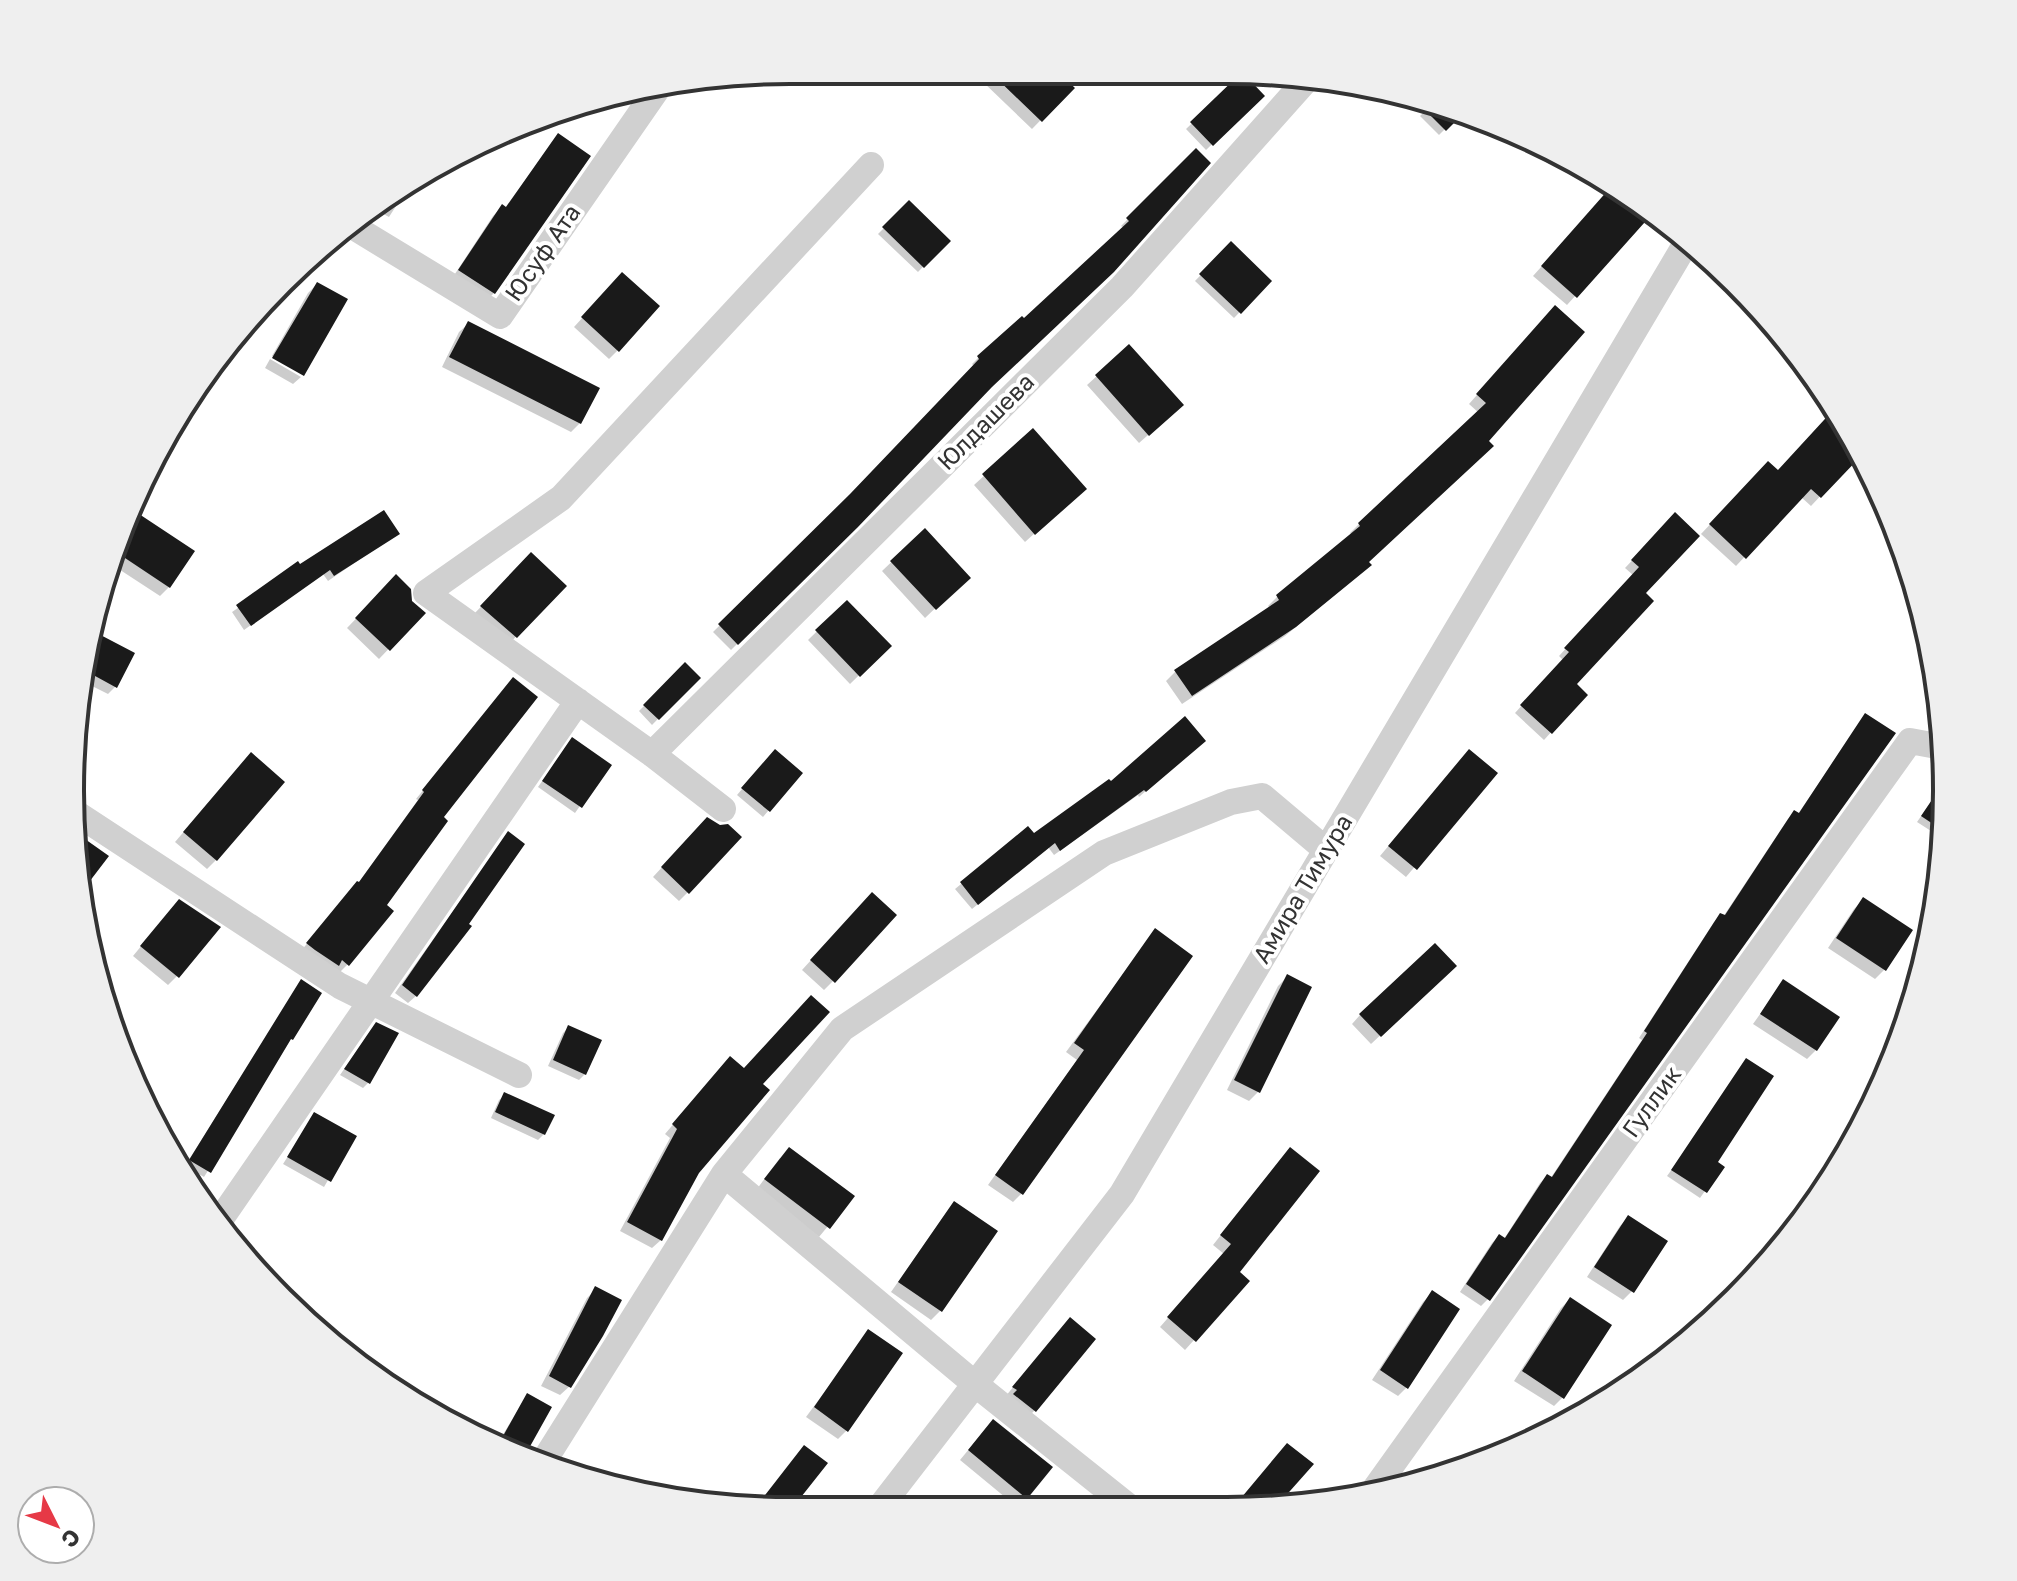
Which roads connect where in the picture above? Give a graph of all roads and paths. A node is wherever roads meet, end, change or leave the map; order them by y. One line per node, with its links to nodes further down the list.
1 (1299, 88): 8 (street, Юлдашева)
2 (651, 99): 4 (street, Юсуф Ата)
3 (871, 165): 6 (street)
4 (359, 230)
5 (1682, 251): 11 (street, Амира Тимура)
6 (578, 701): 8 (street); 12 (street)
7 (1931, 745): 18 (street, Гуллик)
8 (652, 754): 9 (street)
9 (723, 809)
10 (85, 819): 12 (street)
11 (1326, 850): 14 (street); 16 (street, Амира Тимура)
12 (372, 1001): 13 (street); 15 (street)
13 (519, 1075)
14 (724, 1174): 16 (street); 17 (street)
15 (225, 1213)
16 (975, 1384): 19 (street, Амира Тимура); 20 (street)
17 (548, 1454)
18 (1382, 1479)
19 (888, 1497)
20 (1117, 1497)

